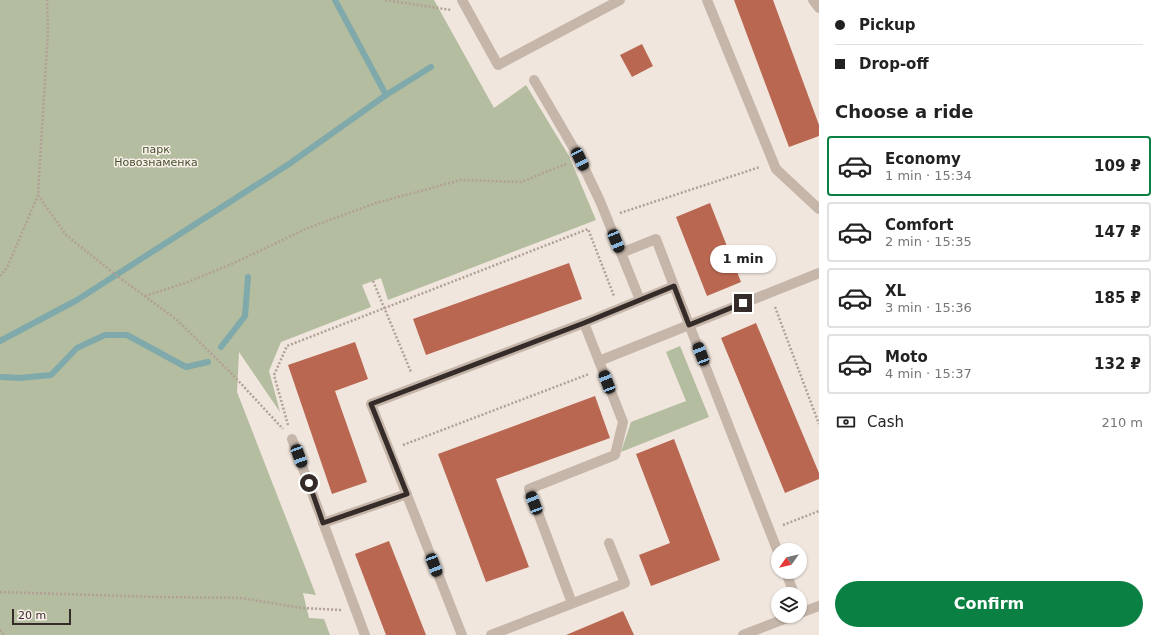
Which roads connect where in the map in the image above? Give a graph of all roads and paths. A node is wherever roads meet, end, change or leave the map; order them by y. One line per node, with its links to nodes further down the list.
1 (47, 0): 12 (path)
2 (385, 0): 8 (path)
3 (462, 0): 8 (street)
4 (620, 0): 8 (street)
5 (707, 0): 11 (street)
6 (813, 0): 7 (street)
7 (819, 8)
8 (474, 21)
9 (534, 80): 10 (street)
10 (580, 159): 14 (street); 21 (path)
11 (773, 162): 13 (street); 14 (path)
12 (38, 195): 17 (path); 21 (path)
13 (819, 209)
14 (606, 217): 15 (street)
15 (621, 253): 19 (street); 22 (street)
16 (819, 273): 20 (street)
17 (0, 276)
18 (373, 281): 23 (path)
19 (674, 286): 22 (street); 26 (street)
20 (770, 293): 26 (street); 29 (path)
21 (145, 296): 30 (path)
22 (640, 300): 24 (street)
23 (385, 308): 24 (path); 28 (path); 30 (path)
24 (619, 308): 25 (street)
25 (584, 323): 27 (street); 28 (street)
26 (689, 325): 27 (street); 35 (street)
27 (600, 365): 31 (path); 39 (street)
28 (417, 386): 31 (street)
29 (819, 424)
30 (292, 438): 34 (street)
31 (389, 450): 32 (street)
32 (407, 494): 34 (street); 47 (street)
33 (819, 511): 35 (path)
34 (323, 523): 42 (street)
35 (769, 530): 37 (street)
36 (609, 543): 39 (street)
37 (774, 543)
38 (0, 592): 42 (path)
39 (572, 603): 48 (street)
40 (819, 606): 41 (street)
41 (807, 609)
42 (356, 611): 46 (street)
43 (774, 623): 49 (street)
44 (0, 630): 45 (path)
45 (4, 635)
46 (365, 635)
47 (462, 635)
48 (491, 635)
49 (743, 635)

